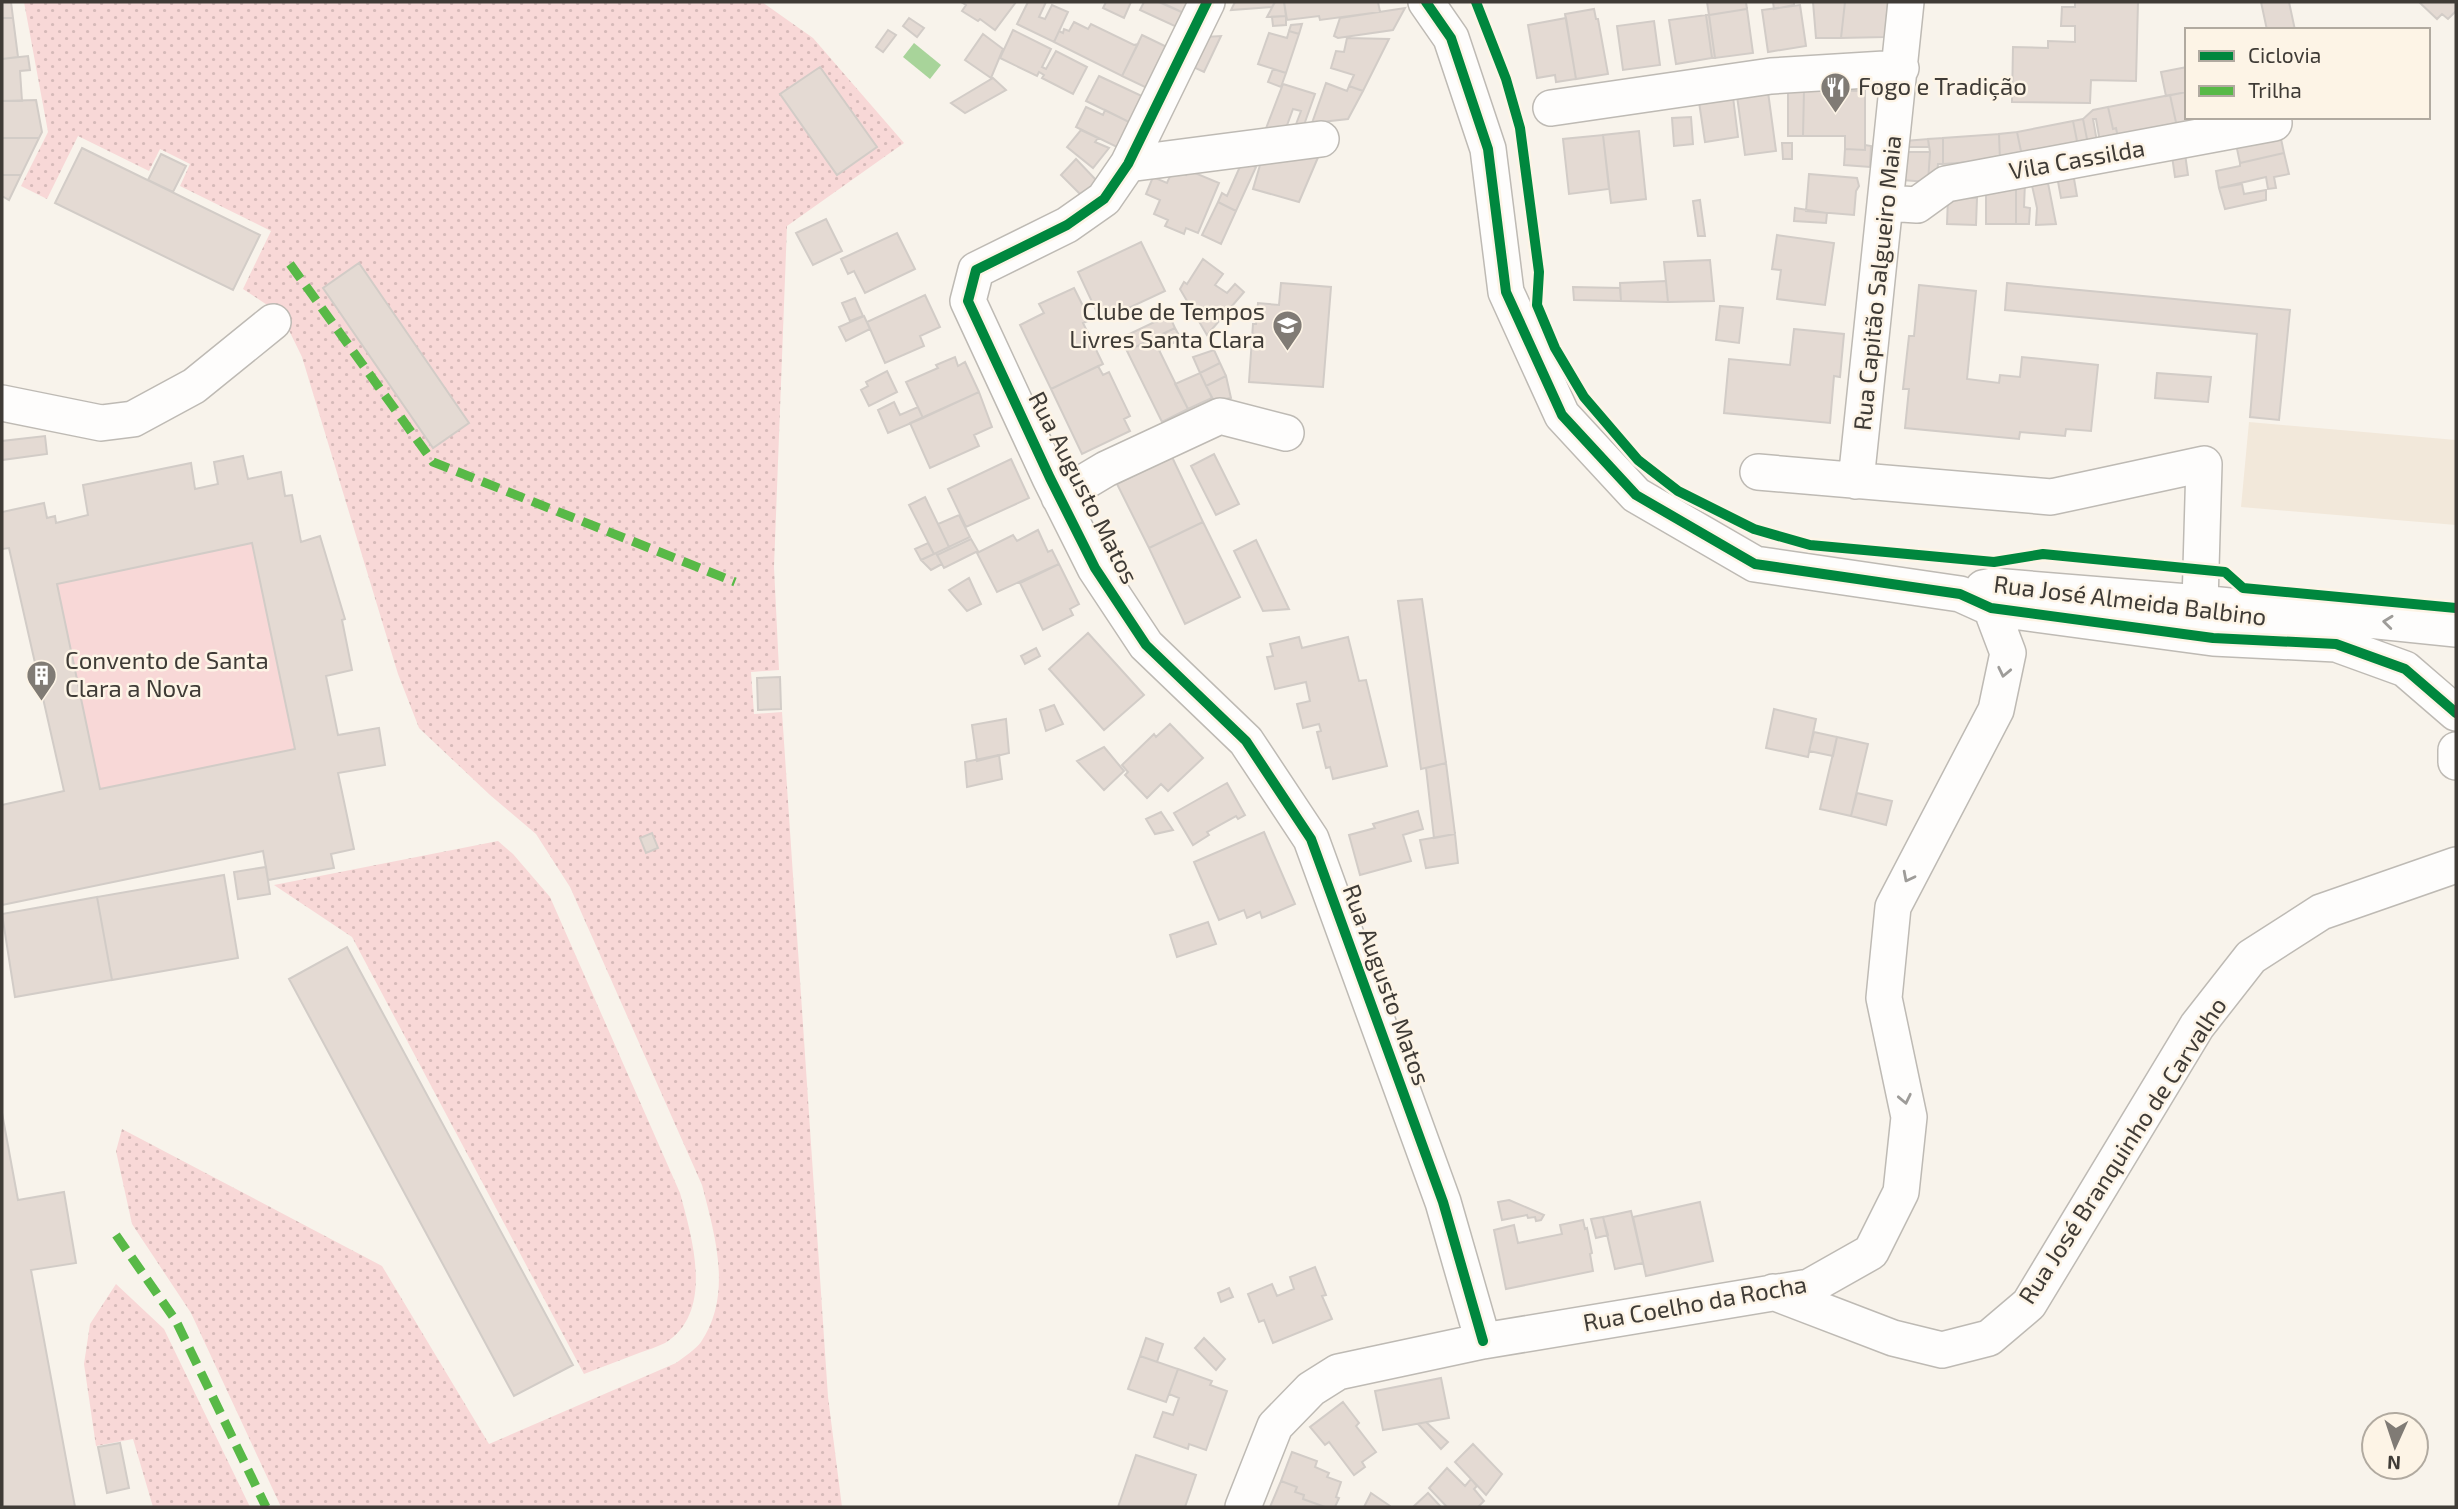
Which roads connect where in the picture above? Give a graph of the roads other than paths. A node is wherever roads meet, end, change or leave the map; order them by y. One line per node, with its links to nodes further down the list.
1 (1207, 2): 8 (street, Rua Augusto Matos)
2 (1426, 2): 16 (street, Rua José Almeida Balbino)
3 (1906, 2): 4 (street, Rua Capitão Salgueiro Maia)
4 (1901, 68): 5 (street); 9 (street, Rua Capitão Salgueiro Maia)
5 (1551, 108)
6 (2274, 123): 9 (street, Vila Cassilda)
7 (1321, 139): 8 (street)
8 (1128, 164): 15 (street, Rua Augusto Matos)
9 (1886, 203): 14 (street, Rua Capitão Salgueiro Maia)
10 (273, 322): 11 (street)
11 (2, 402)
12 (1286, 433): 15 (street)
13 (1758, 472): 14 (street)
14 (1856, 481): 17 (street)
15 (1059, 497): 26 (street, Rua Augusto Matos)
16 (1959, 594): 17 (street, Rua José Almeida Balbino); 18 (street, Rua José Almeida Balbino)
17 (2200, 603): 19 (street, Rua José Almeida Balbino, one-way to 17); 20 (street)
18 (1991, 608): 20 (street, Rua José Almeida Balbino); 25 (street, Rua Coelho da Rocha, one-way to 25)
19 (2456, 629)
20 (2213, 638): 21 (street, Rua José Almeida Balbino)
21 (2456, 713)
22 (2456, 750): 23 (street)
23 (2456, 762)
24 (2456, 865): 25 (street, Rua José Branquinho de Carvalho)
25 (1773, 1292): 26 (street, Rua Coelho da Rocha)
26 (1483, 1341): 27 (street, Rua Coelho da Rocha)
27 (1243, 1507)

